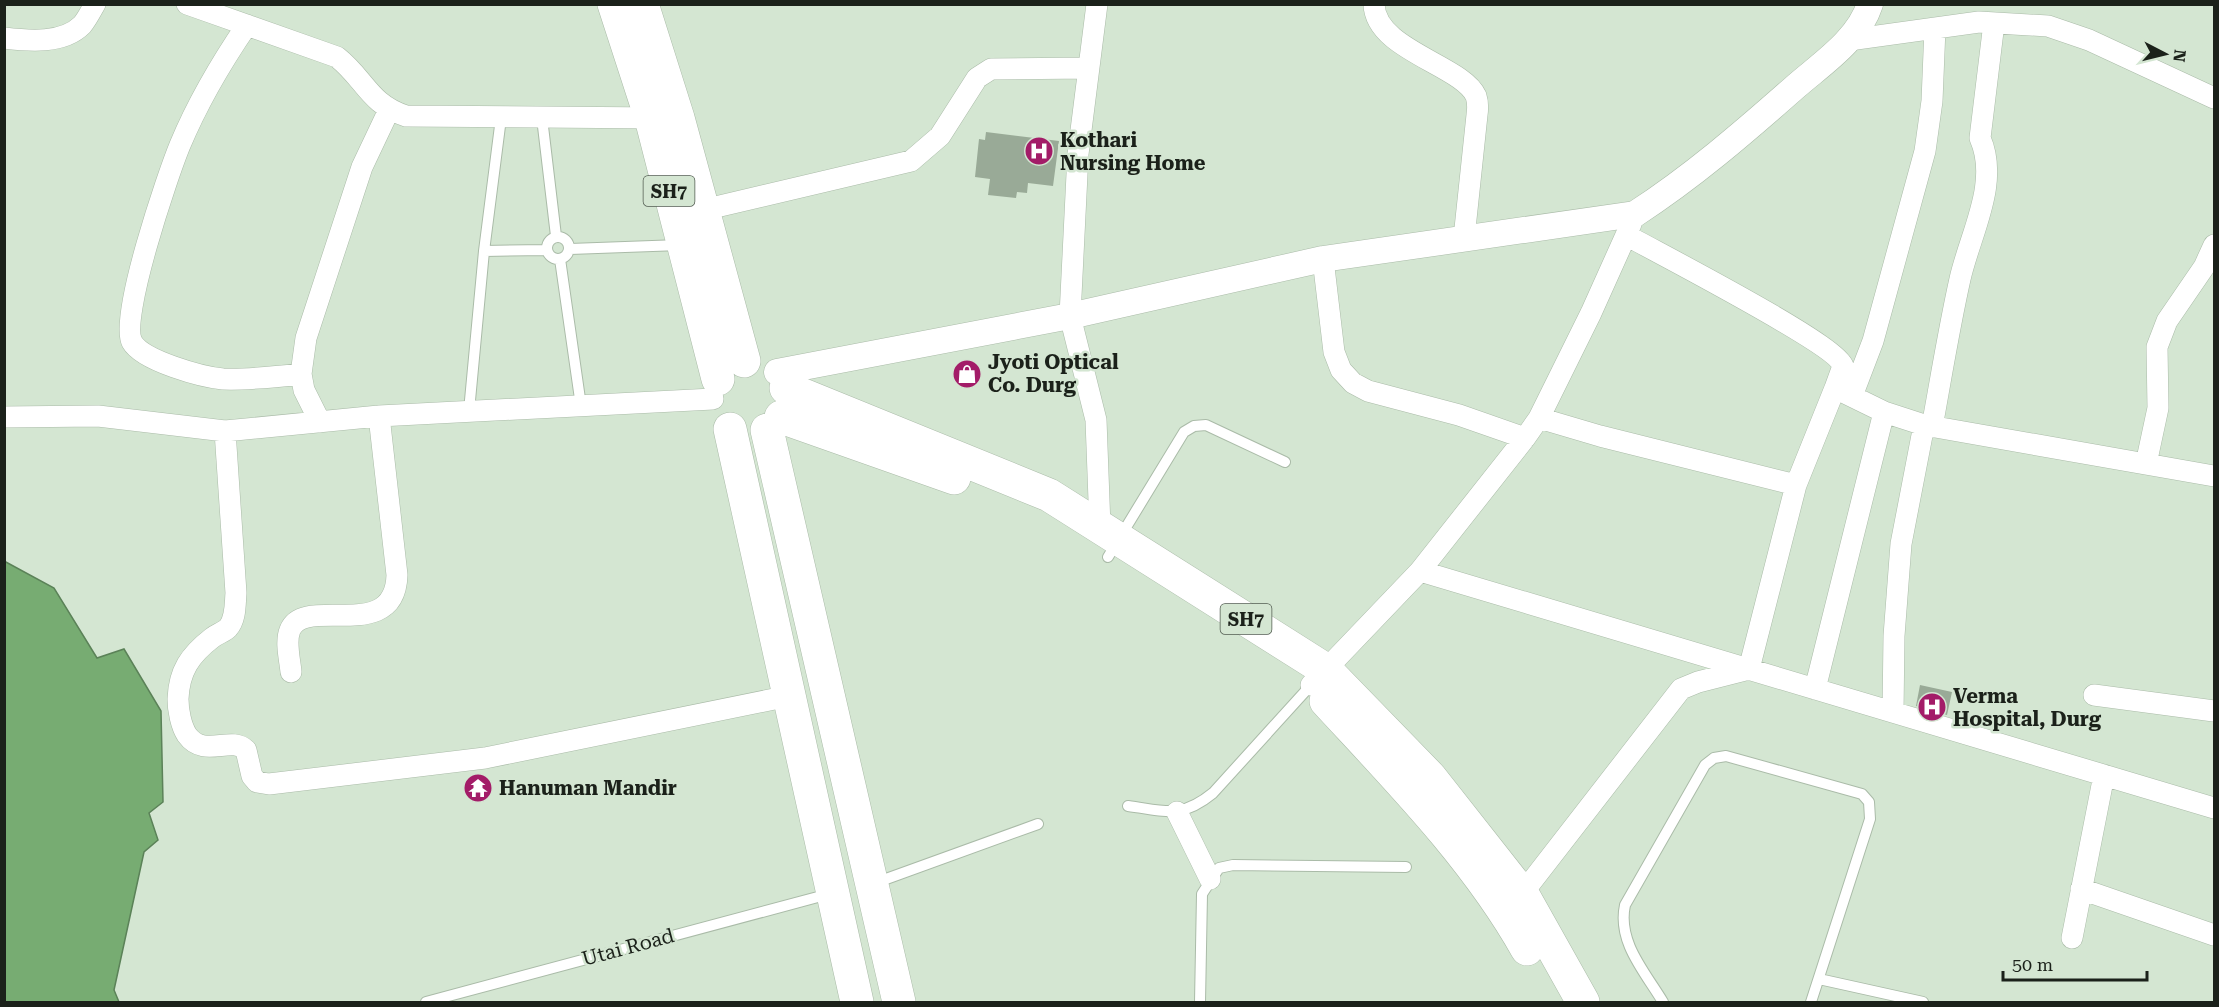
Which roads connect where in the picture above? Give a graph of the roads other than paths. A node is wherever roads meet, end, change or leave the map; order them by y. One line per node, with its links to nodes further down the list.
1 (95, 4): 11 (street)
2 (187, 4): 9 (street)
3 (614, 4): 18 (main road, SH7)
4 (642, 4): 18 (main road, SH7)
5 (1097, 4): 13 (street)
6 (1374, 4): 22 (street)
7 (1870, 4): 12 (street)
8 (1994, 23): 10 (street); 14 (street); 43 (street)
9 (247, 25): 15 (street); 32 (street)
10 (1935, 28): 12 (street); 34 (street)
11 (4, 38)
12 (1848, 40): 20 (street)
13 (1088, 68): 19 (street); 30 (street)
14 (2214, 98)
15 (388, 110): 16 (street); 32 (street)
16 (501, 118): 17 (street); 27 (lane)
17 (542, 118): 18 (street); 21 (lane)
18 (664, 118): 19 (main road, SH7); 23 (main road, SH7)
19 (703, 210): 31 (main road, SH7)
20 (1631, 224): 22 (street); 34 (street); 41 (street)
21 (556, 236): 25 (lane); 26 (lane)
22 (1464, 238): 29 (street)
23 (683, 245): 25 (lane); 33 (main road, SH7)
24 (2214, 245): 48 (street)
25 (570, 249): 28 (lane)
26 (547, 250): 27 (lane); 28 (lane)
27 (484, 251): 37 (lane)
28 (560, 259): 36 (lane)
29 (1323, 259): 30 (street); 46 (street)
30 (1070, 315): 35 (street); 51 (street)
31 (744, 361): 33 (main road); 35 (main road, SH7)
32 (301, 374): 42 (street)
33 (715, 389): 36 (street); 44 (main road, SH7)
34 (1844, 392): 38 (street); 50 (street)
35 (778, 402): 44 (main road, SH7); 51 (main road, SH7); 68 (main road)
36 (581, 406): 37 (street)
37 (469, 411): 39 (street)
38 (1884, 412): 43 (street); 56 (street)
39 (379, 416): 42 (street); 54 (street)
40 (4, 417): 45 (street)
41 (1539, 418): 46 (street); 50 (street)
42 (320, 422): 45 (street)
43 (1928, 426): 48 (street); 60 (street)
44 (730, 429): 58 (main road)
45 (225, 431): 58 (street)
46 (1525, 438): 52 (street)
47 (1285, 462): 51 (lane)
48 (2146, 464): 49 (street)
49 (2214, 476)
50 (1797, 485): 53 (street)
51 (1109, 541): 55 (main road, SH7)
52 (1420, 570): 53 (street); 55 (street)
53 (1749, 669): 56 (street); 71 (street)
54 (291, 672)
55 (1318, 678): 64 (lane); 71 (main road, SH7)
56 (1815, 689): 60 (street)
57 (2094, 695): 59 (street)
58 (789, 696): 70 (main road)
59 (2214, 711)
60 (1893, 712): 61 (street)
61 (2104, 775): 63 (street); 69 (street)
62 (1128, 806): 64 (lane)
63 (2214, 808)
64 (1177, 813): 67 (street)
65 (1038, 824): 68 (lane)
66 (1406, 867): 67 (lane)
67 (1210, 879): 78 (lane)
68 (872, 884): 77 (main road)
69 (2081, 890): 72 (street); 73 (street)
70 (832, 893): 75 (lane, Utai Road); 76 (main road)
71 (1515, 904): 79 (main road, SH7); 80 (main road, SH7)
72 (2214, 935)
73 (2072, 938)
74 (1819, 979): 81 (lane); 82 (lane); 83 (lane)
75 (426, 1002)
76 (856, 1002)
77 (899, 1002)
78 (1200, 1002)
79 (1558, 1002)
80 (1583, 1002)
81 (1663, 1002)
82 (1811, 1002)
83 (1923, 1002)

